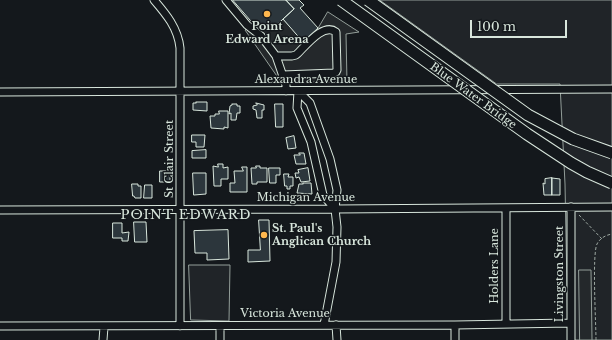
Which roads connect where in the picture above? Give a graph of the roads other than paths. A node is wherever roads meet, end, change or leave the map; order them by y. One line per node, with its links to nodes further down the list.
1 (154, 0): 11 (street, St Clair Street)
2 (226, 0): 5 (street)
3 (341, 0): 17 (highway, Blue Water Bridge, bridge)
4 (368, 0): 14 (highway, Blue Water Bridge, bridge)
5 (276, 56): 6 (street); 6 (street)
6 (283, 75): 8 (street)
7 (612, 89): 9 (street, Alexandra Avenue)
8 (286, 91): 9 (street, Alexandra Avenue); 11 (street, Alexandra Avenue)
9 (298, 91): 12 (street); 13 (street)
10 (0, 92): 11 (street, Alexandra Avenue)
11 (181, 92): 21 (street, St Clair Street)
12 (321, 131): 13 (street); 15 (street)
13 (308, 134): 16 (street)
14 (612, 153)
15 (331, 162): 16 (street); 22 (street)
16 (317, 165): 22 (street)
17 (612, 183)
18 (571, 207): 19 (street, Michigan Avenue); 20 (street, Michigan Avenue); 24 (street, Livingston Street)
19 (612, 207)
20 (506, 208): 22 (street, Michigan Avenue); 25 (street, Holders Lane)
21 (181, 209): 22 (street, Michigan Avenue); 23 (street, Michigan Avenue); 31 (street, St Clair Street)
22 (335, 209): 26 (street)
23 (0, 210)
24 (570, 323): 25 (street, Victoria Avenue); 37 (street, Livingston Street)
25 (506, 324): 28 (street, Victoria Avenue)
26 (324, 325): 27 (street, Victoria Avenue); 32 (street, Victoria Avenue)
27 (336, 325): 28 (street, Victoria Avenue); 35 (street)
28 (455, 325): 36 (street)
29 (0, 326): 30 (street, Victoria Avenue)
30 (104, 326): 31 (street, Victoria Avenue); 33 (street)
31 (180, 326): 32 (street, Victoria Avenue)
32 (220, 326): 34 (street)
33 (104, 340)
34 (220, 340)
35 (336, 340)
36 (455, 340)
37 (571, 340)

